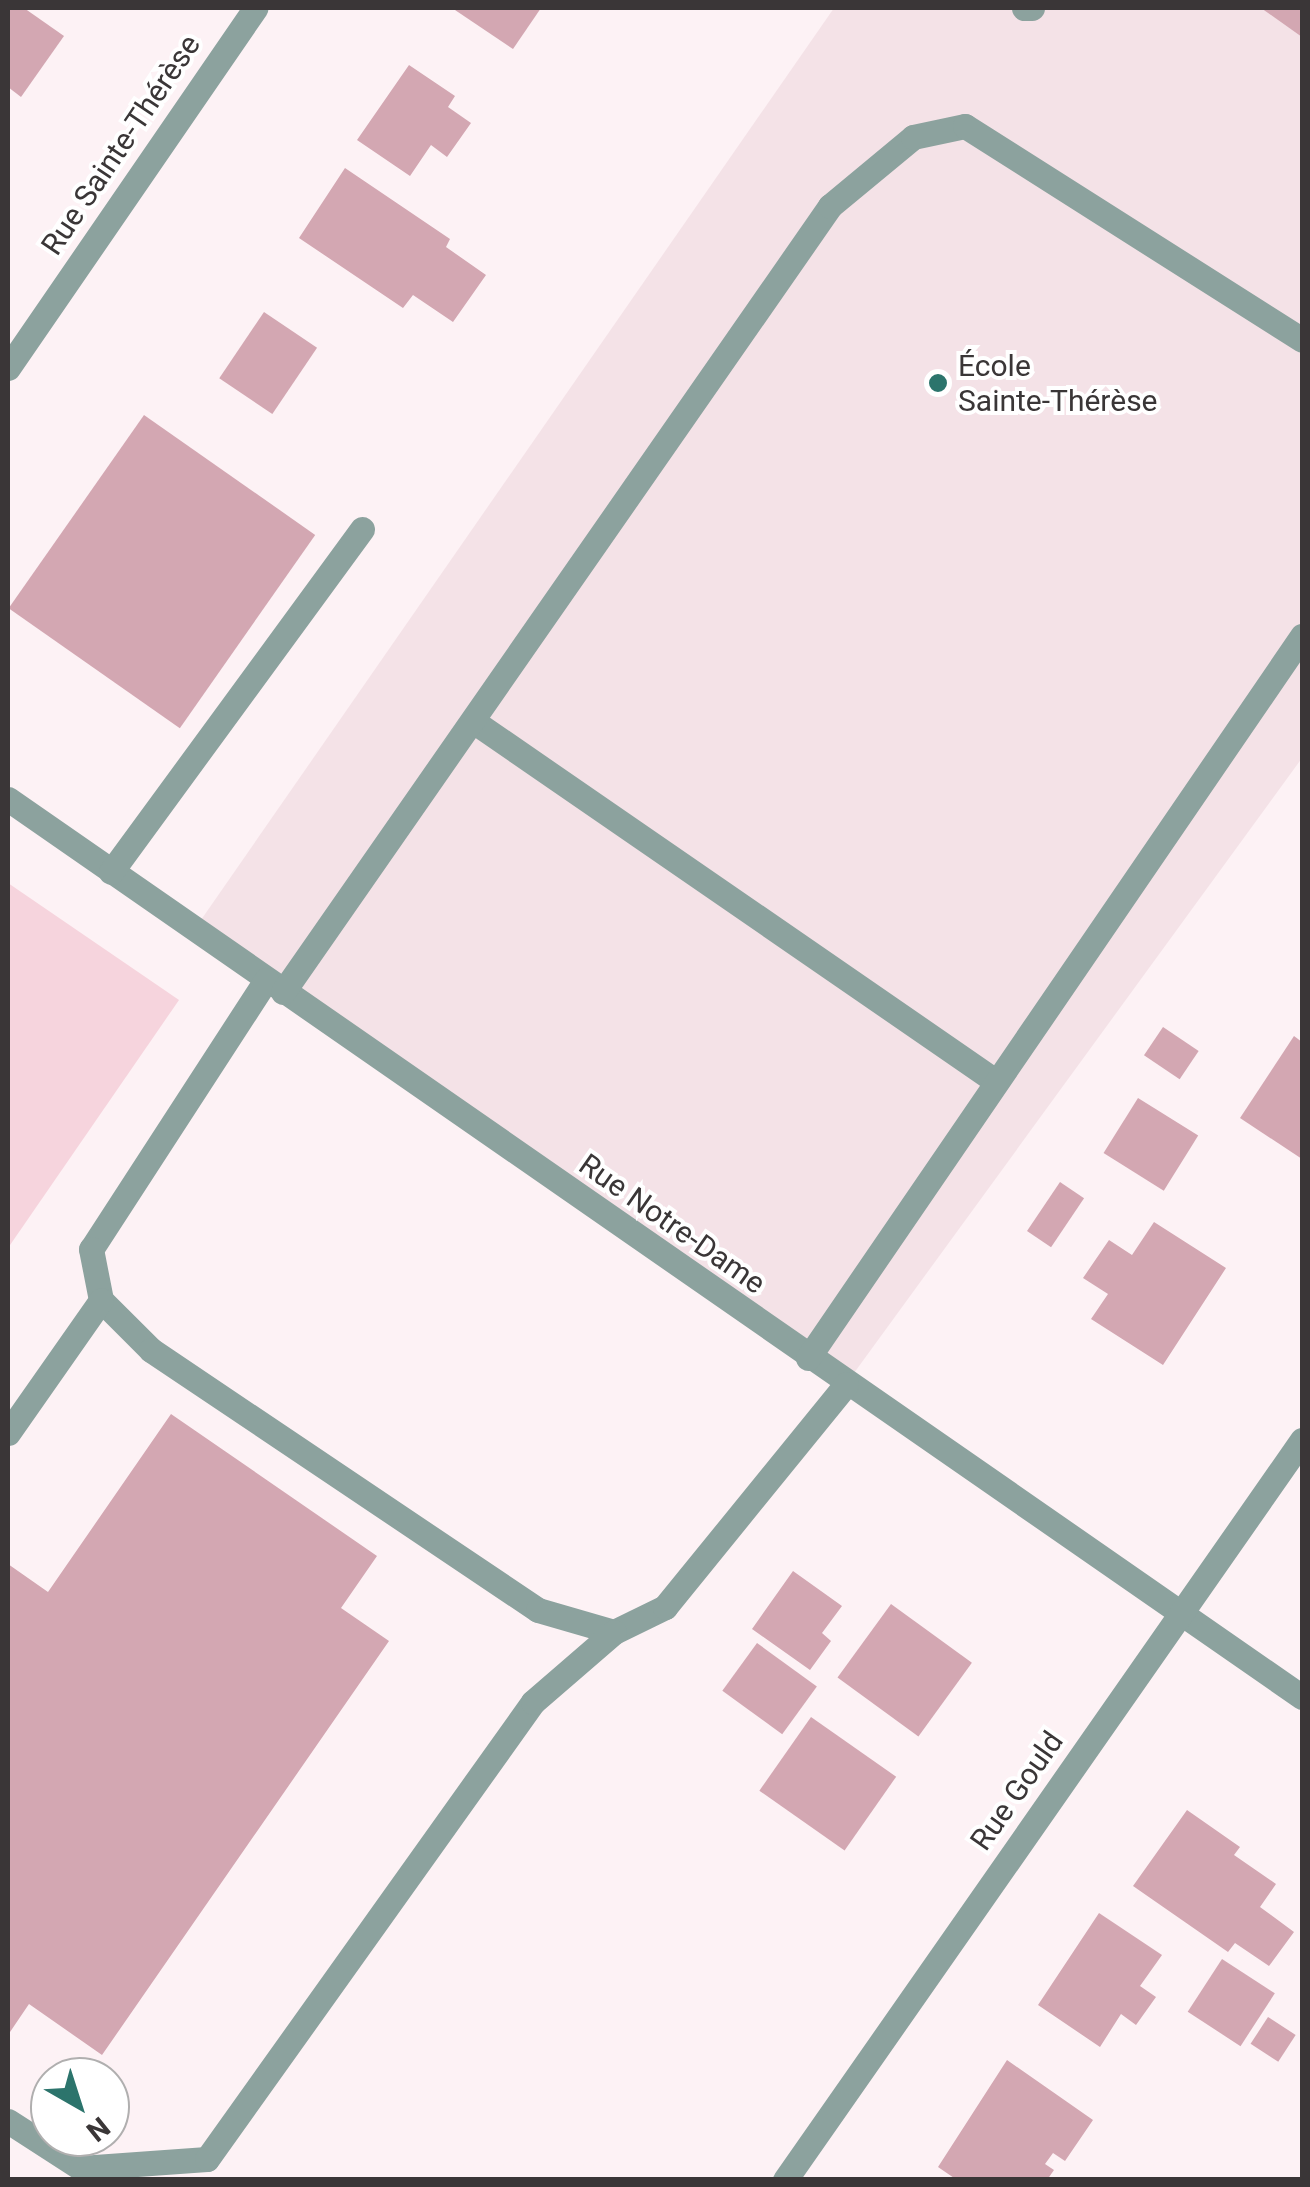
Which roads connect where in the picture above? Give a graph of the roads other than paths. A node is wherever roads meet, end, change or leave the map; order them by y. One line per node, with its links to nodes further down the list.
1 (254, 8): 5 (street, Rue Sainte-Thérèse)
2 (1024, 8): 3 (street)
3 (1032, 8)
4 (1302, 340): 8 (street)
5 (8, 368)
6 (362, 529): 10 (street)
7 (1302, 636): 12 (street)
8 (473, 721): 11 (street); 12 (street)
9 (8, 800): 10 (street, Rue Notre-Dame)
10 (111, 872): 11 (street, Rue Notre-Dame)
11 (275, 986): 13 (street); 14 (street, Rue Notre-Dame)
12 (994, 1080): 14 (street)
13 (101, 1300): 16 (street); 19 (street)
14 (808, 1358): 15 (street, Rue Notre-Dame)
15 (846, 1384): 18 (street, Rue Notre-Dame); 19 (street)
16 (8, 1434)
17 (1302, 1440): 18 (street, Rue Gould)
18 (1182, 1612): 20 (street, Rue Notre-Dame); 22 (street, Rue Gould)
19 (614, 1632): 21 (street)
20 (1302, 1697)
21 (8, 2121)
22 (786, 2180)

